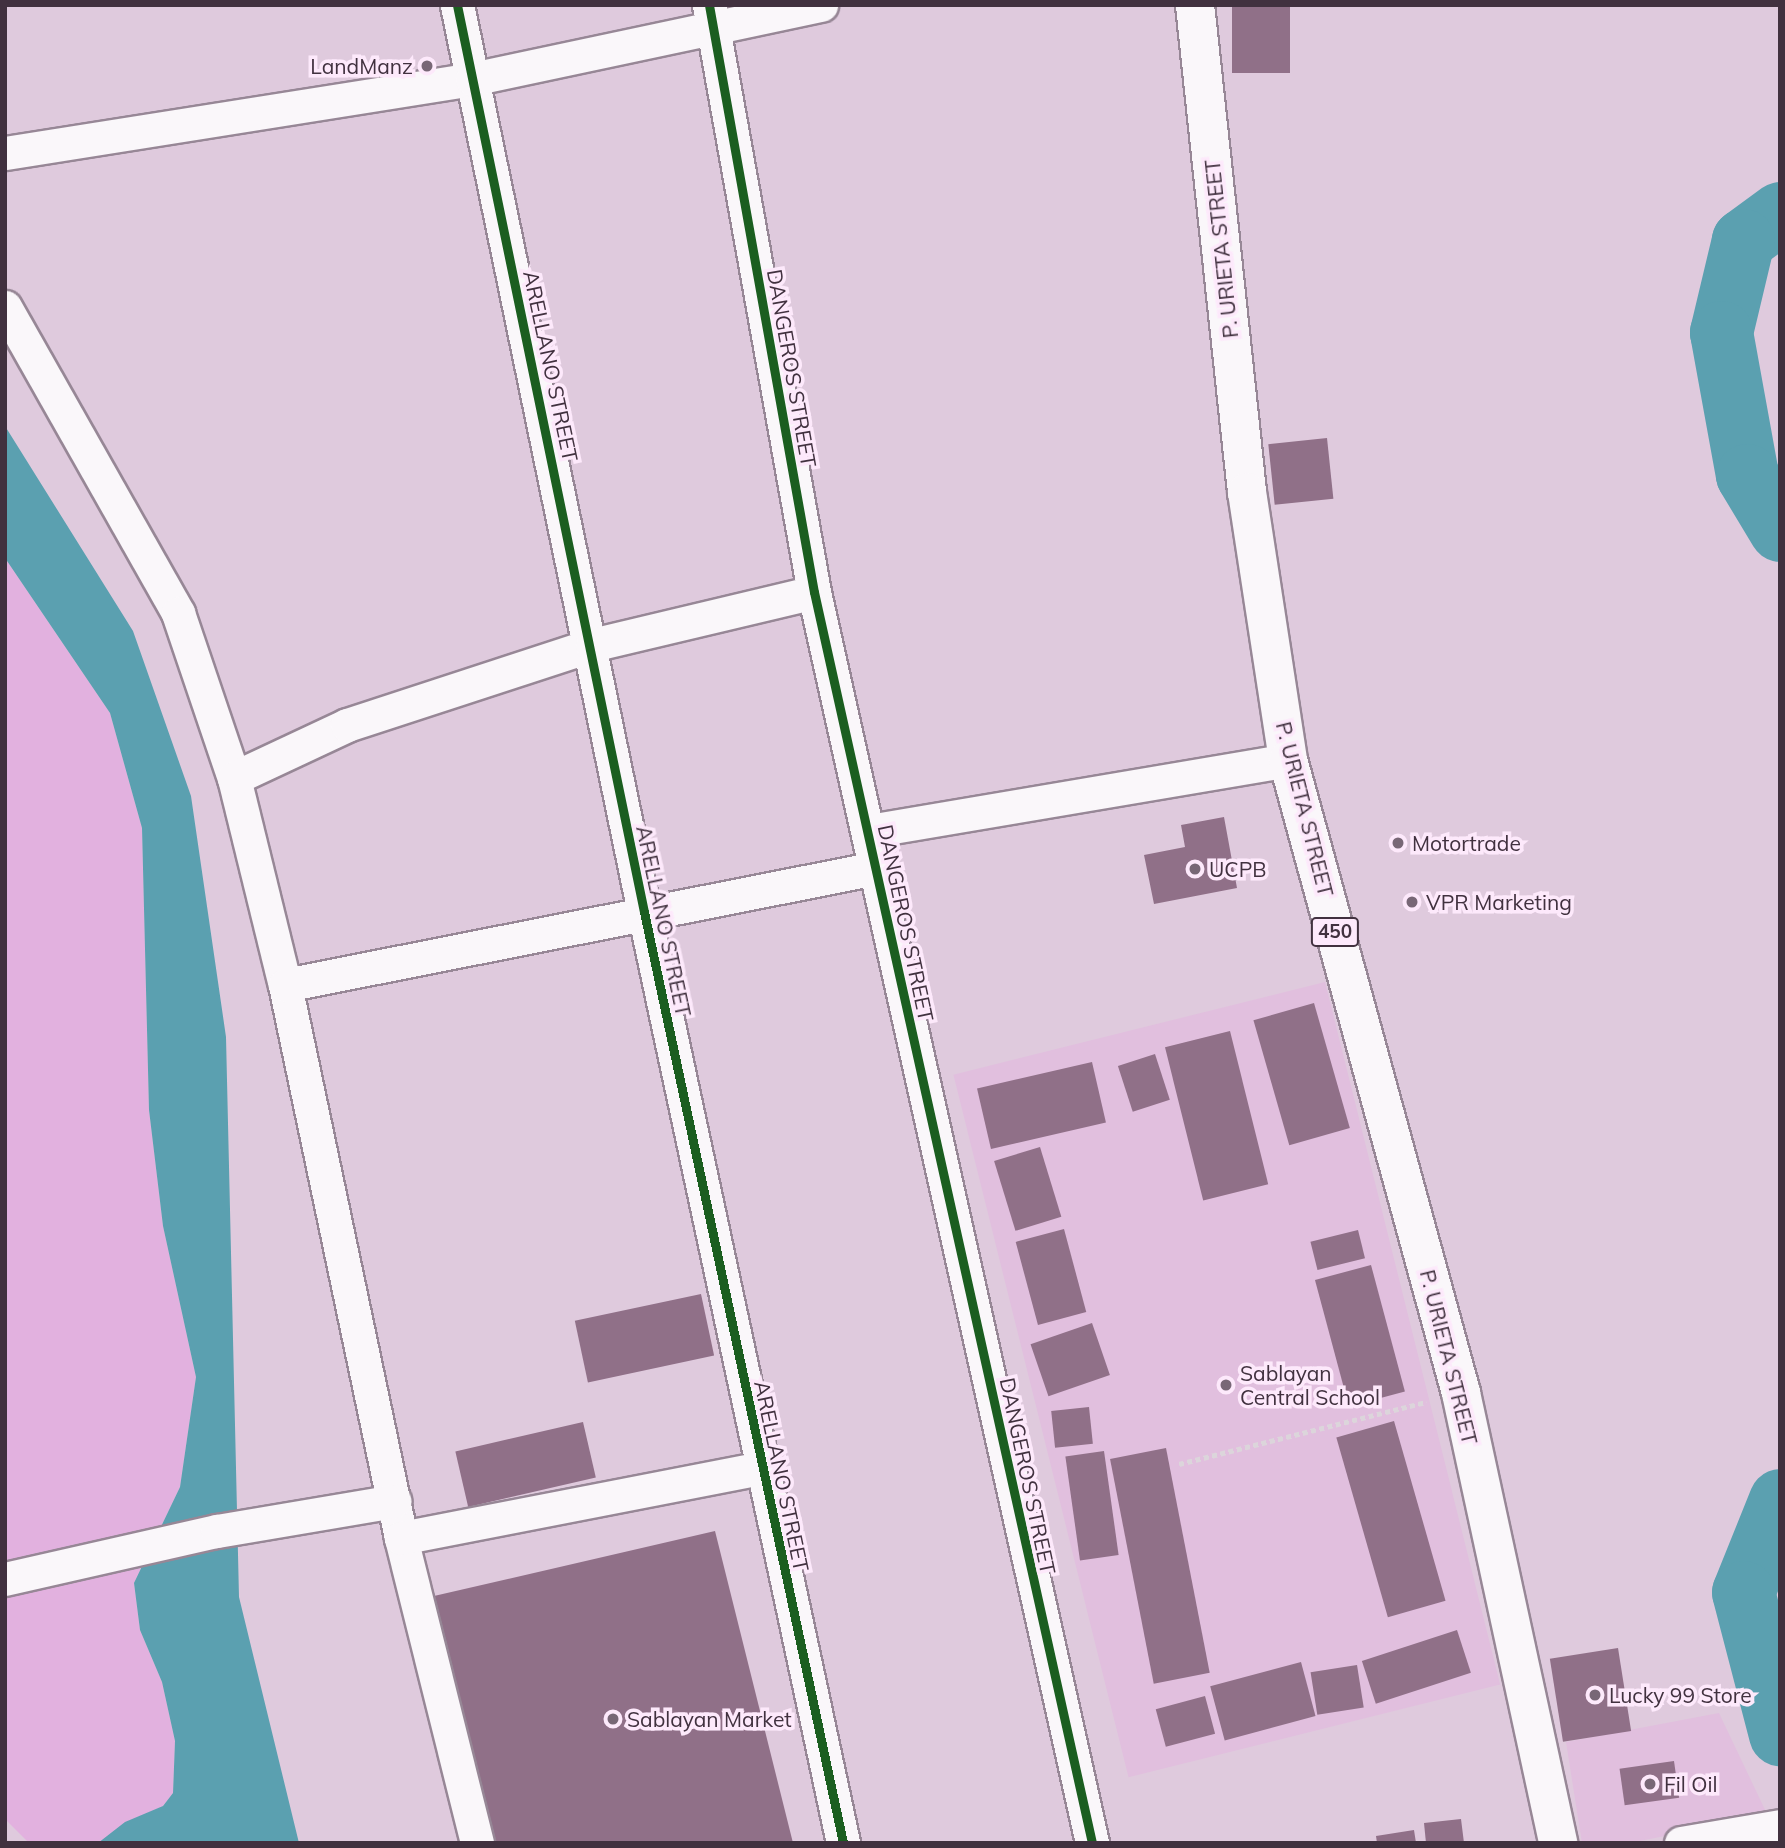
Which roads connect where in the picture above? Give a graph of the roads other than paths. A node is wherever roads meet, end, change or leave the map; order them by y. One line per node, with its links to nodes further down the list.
1 (457, 5): 5 (street, ARELLANO STREET)
2 (821, 5): 4 (street)
3 (1195, 5): 10 (main road, P. URIETA STREET / 450)
4 (712, 15): 5 (street); 8 (street, DANGEROS STREET)
5 (472, 79): 6 (street); 9 (street, ARELLANO STREET)
6 (5, 153)
7 (5, 307): 11 (street)
8 (814, 592): 9 (street); 12 (street, DANGEROS STREET)
9 (592, 645): 11 (street); 14 (street, ARELLANO STREET)
10 (1288, 760): 12 (street); 24 (main road, P. URIETA STREET / 450)
11 (234, 778): 15 (street)
12 (869, 831): 13 (street, DANGEROS STREET)
13 (876, 867): 14 (street); 23 (street, DANGEROS STREET)
14 (643, 912): 15 (street); 16 (street, ARELLANO STREET)
15 (285, 985): 17 (street)
16 (762, 1468): 18 (street); 22 (street, ARELLANO STREET)
17 (394, 1501): 18 (street); 19 (street)
18 (401, 1538): 21 (street)
19 (5, 1579)
20 (1780, 1826): 25 (street)
21 (477, 1843)
22 (843, 1843)
23 (1091, 1843)
24 (1558, 1843)
25 (1681, 1843)

